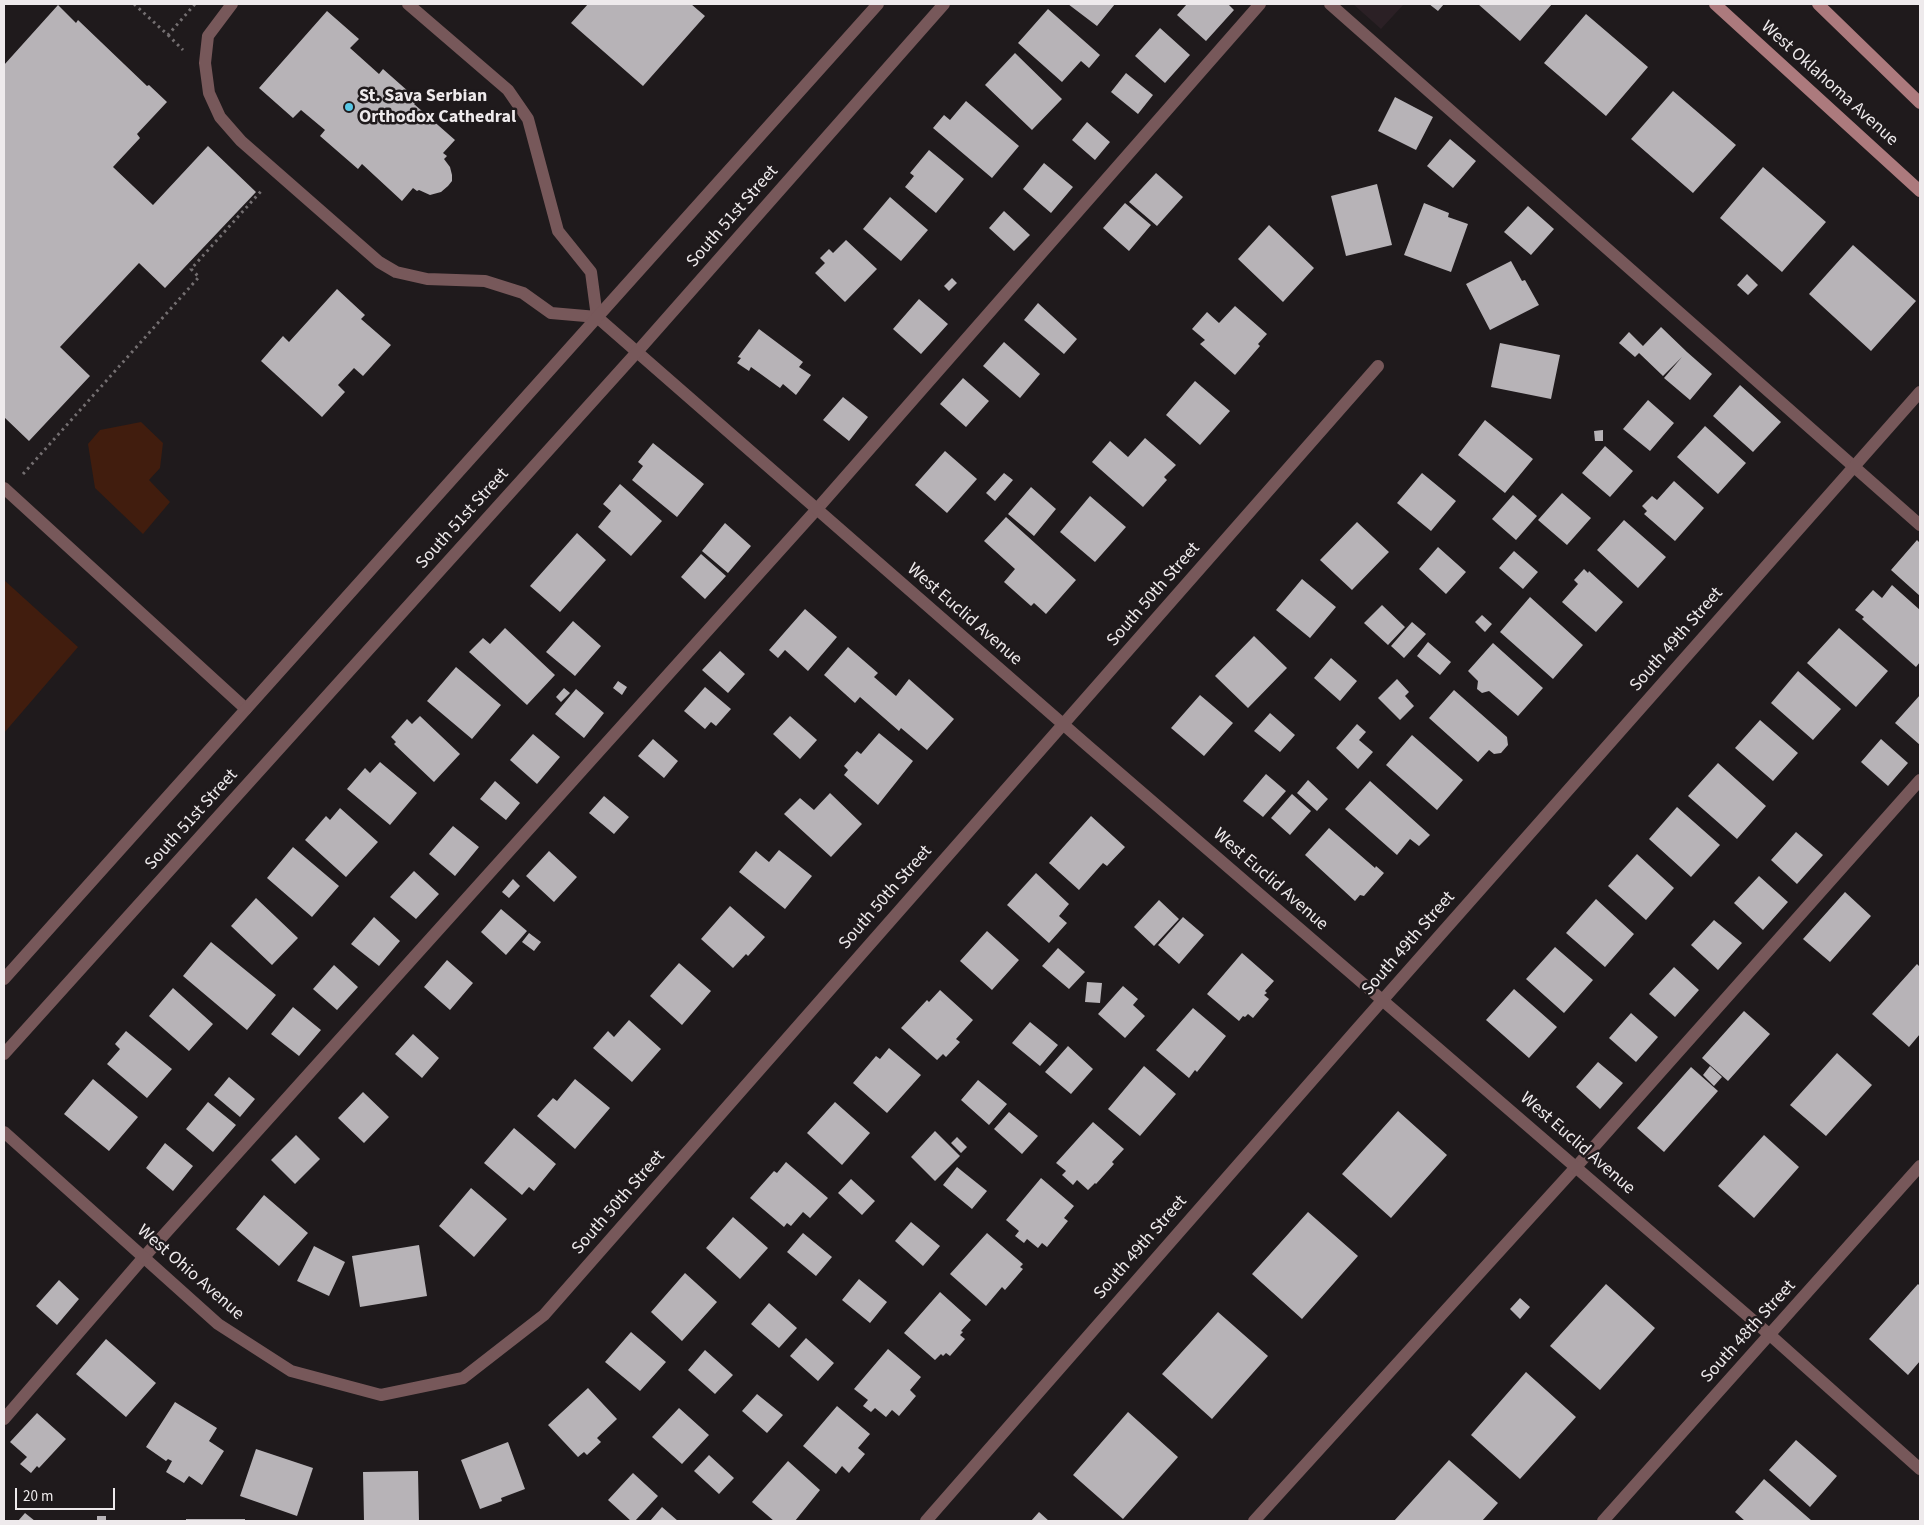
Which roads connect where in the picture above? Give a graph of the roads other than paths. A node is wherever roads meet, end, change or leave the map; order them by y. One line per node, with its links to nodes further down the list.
1 (232, 4): 11 (street)
2 (408, 4): 11 (street)
3 (878, 4): 11 (street, South 51st Street)
4 (944, 4): 12 (street, South 51st Street)
5 (1260, 4): 17 (street)
6 (1330, 4): 15 (street)
7 (1715, 4): 10 (main road, West Oklahoma Avenue)
8 (1818, 4): 9 (main road)
9 (1920, 103)
10 (1920, 191)
11 (597, 317): 12 (street, West Euclid Avenue); 19 (street, South 51st Street)
12 (638, 352): 17 (street, West Euclid Avenue); 24 (street, South 51st Street)
13 (1378, 366): 20 (street, South 50th Street)
14 (1920, 392): 15 (street, South 49th Street)
15 (1853, 466): 18 (street); 23 (street, South 49th Street)
16 (6, 490): 19 (street)
17 (817, 509): 20 (street, West Euclid Avenue); 28 (street)
18 (1920, 526)
19 (246, 709): 22 (street, South 51st Street)
20 (1062, 724): 23 (street, West Euclid Avenue); 30 (street, South 50th Street)
21 (1920, 780): 27 (street)
22 (4, 979)
23 (1383, 999): 27 (street, West Euclid Avenue); 33 (street, South 49th Street)
24 (4, 1054)
25 (4, 1132): 28 (street, West Ohio Avenue)
26 (1920, 1166): 29 (street, South 48th Street)
27 (1576, 1167): 29 (street, West Euclid Avenue); 34 (street)
28 (144, 1257): 30 (street, West Ohio Avenue); 31 (street)
29 (1770, 1335): 32 (street, West Euclid Avenue); 35 (street, South 48th Street)
30 (381, 1395)
31 (4, 1419)
32 (1920, 1469)
33 (926, 1521)
34 (1254, 1521)
35 (1603, 1521)

